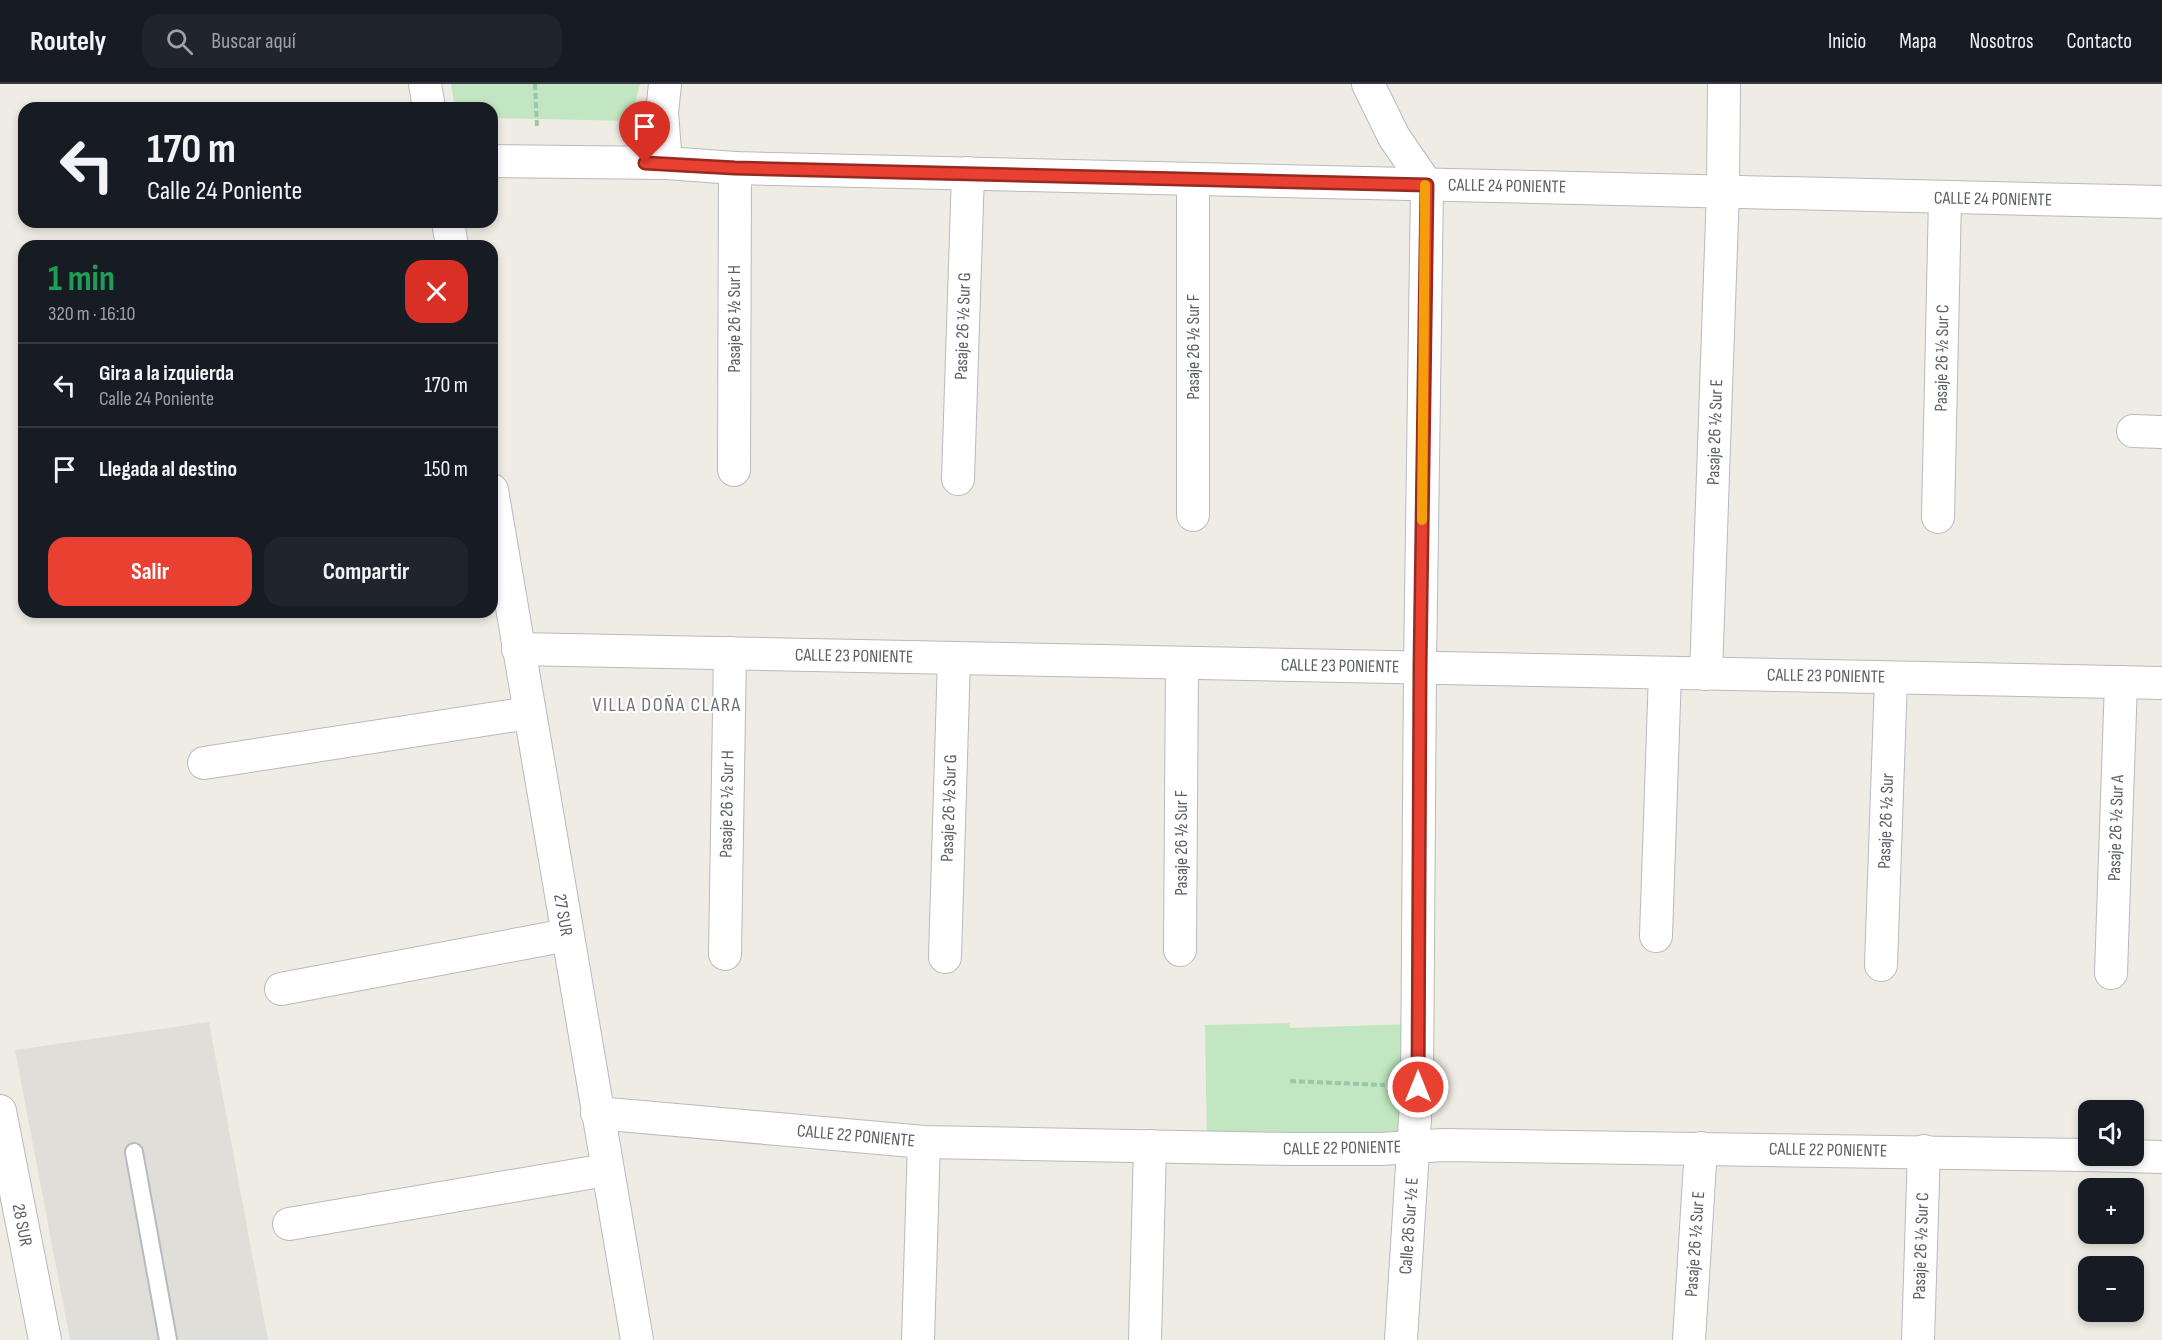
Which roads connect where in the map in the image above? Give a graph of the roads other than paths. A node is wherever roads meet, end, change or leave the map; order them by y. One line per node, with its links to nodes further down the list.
1 (425, 84): 5 (street)
2 (665, 84): 7 (street)
3 (1368, 84): 11 (street)
4 (1724, 84): 12 (street, Pasaje 26 ½ Sur E)
5 (428, 102)
6 (498, 161): 7 (street, CALLE 24 PONIENTE)
7 (666, 163): 8 (street, CALLE 24 PONIENTE)
8 (735, 168): 9 (street, CALLE 24 PONIENTE); 15 (street, Pasaje 26 ½ Sur H)
9 (968, 173): 10 (street, CALLE 24 PONIENTE); 16 (street, Pasaje 26 ½ Sur G)
10 (1193, 179): 11 (street, CALLE 24 PONIENTE); 17 (street, Pasaje 26 ½ Sur F)
11 (1427, 185): 12 (street, CALLE 24 PONIENTE); 24 (street, Calle 26 Sur ½ E)
12 (1723, 190): 13 (street, CALLE 24 PONIENTE); 26 (street, Pasaje 26 ½ Sur E)
13 (1945, 198): 14 (street, CALLE 24 PONIENTE); 18 (street, Pasaje 26 ½ Sur C)
14 (2162, 202)
15 (734, 470)
16 (958, 479)
17 (1193, 515)
18 (1938, 517)
19 (498, 527): 20 (street, 27 SUR)
20 (518, 649): 21 (street, CALLE 23 PONIENTE); 30 (street, 27 SUR)
21 (730, 653): 22 (street, CALLE 23 PONIENTE); 35 (street, Pasaje 26 ½ Sur H)
22 (954, 658): 23 (street, CALLE 23 PONIENTE); 36 (street, Pasaje 26 ½ Sur G)
23 (1182, 663): 24 (street, CALLE 23 PONIENTE); 34 (street, Pasaje 26 ½ Sur F)
24 (1420, 668): 25 (street, CALLE 23 PONIENTE); 44 (street, Calle 26 Sur ½ E)
25 (1665, 673): 26 (street, CALLE 23 PONIENTE); 33 (street)
26 (1706, 674): 27 (street, CALLE 23 PONIENTE)
27 (1891, 678): 28 (street, CALLE 23 PONIENTE); 37 (street, Pasaje 26 ½ Sur)
28 (2121, 682): 29 (street, CALLE 23 PONIENTE); 38 (street, Pasaje 26 ½ Sur A)
29 (2162, 683)
30 (529, 713): 31 (street); 32 (street, 27 SUR)
31 (204, 763)
32 (567, 935): 39 (street); 41 (street, 27 SUR)
33 (1656, 936)
34 (1180, 950)
35 (725, 954)
36 (945, 957)
37 (1881, 965)
38 (2111, 973)
39 (281, 989)
40 (0, 1111): 53 (street, 28 SUR)
41 (597, 1113): 42 (street, CALLE 22 PONIENTE); 51 (street, 27 SUR)
42 (924, 1142): 43 (street, CALLE 22 PONIENTE); 56 (street)
43 (1150, 1146): 44 (street, CALLE 22 PONIENTE); 57 (street)
44 (1415, 1146): 45 (street, CALLE 22 PONIENTE); 58 (street, Calle 26 Sur ½ E)
45 (1701, 1149): 46 (street, CALLE 22 PONIENTE); 59 (street, Pasaje 26 ½ Sur E)
46 (1924, 1151): 48 (street, CALLE 22 PONIENTE); 60 (street, Pasaje 26 ½ Sur C)
47 (134, 1152): 54 (lane)
48 (2078, 1155)
49 (2144, 1156): 50 (street, CALLE 22 PONIENTE)
50 (2162, 1156)
51 (606, 1170): 52 (street); 55 (street, 27 SUR)
52 (289, 1224)
53 (45, 1340)
54 (168, 1340)
55 (637, 1340)
56 (918, 1340)
57 (1145, 1340)
58 (1401, 1340)
59 (1689, 1340)
60 (1918, 1340)

